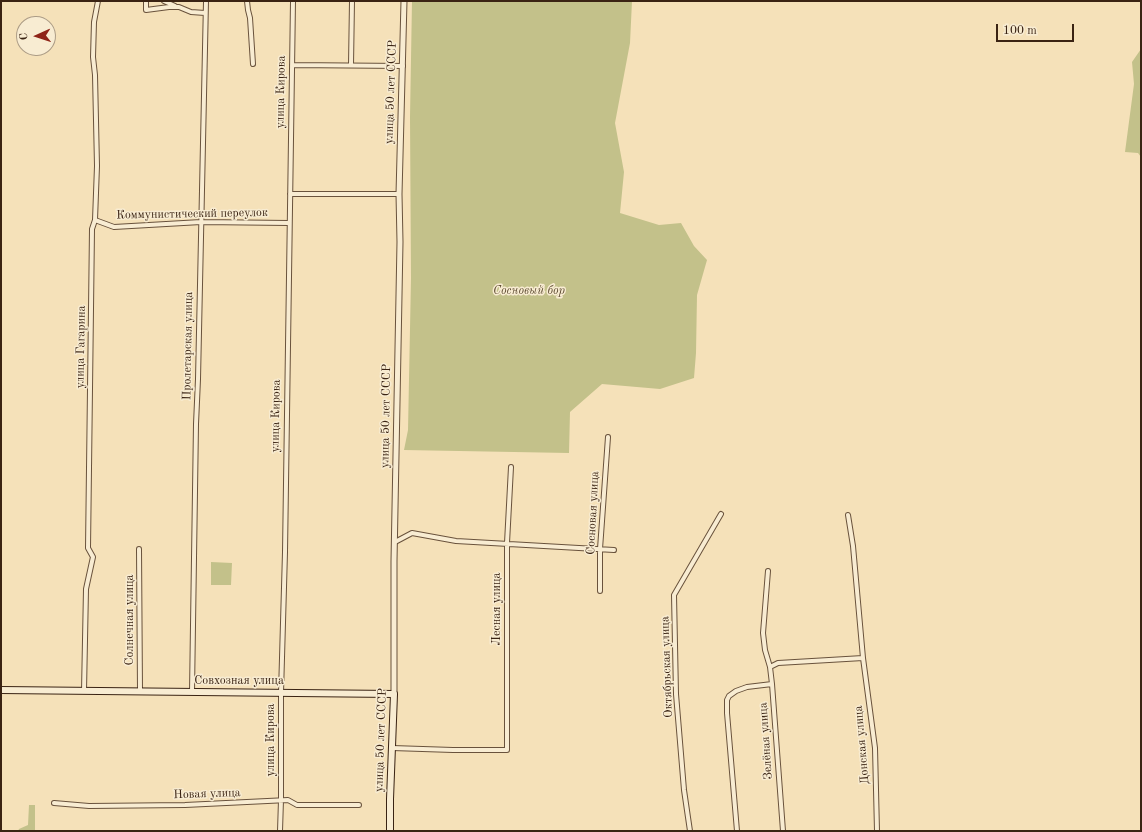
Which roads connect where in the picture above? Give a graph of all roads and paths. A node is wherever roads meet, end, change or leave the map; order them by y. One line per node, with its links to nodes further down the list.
1 (98, 1): 17 (street, улица Гагарина)
2 (146, 1): 9 (street)
3 (164, 1): 9 (street)
4 (206, 1): 10 (street, Пролетарская улица)
5 (247, 1): 11 (street)
6 (293, 1): 12 (street, улица Кирова)
7 (352, 1): 13 (street)
8 (404, 1): 14 (street, улица 50 лет СССР)
9 (179, 7): 10 (street)
10 (205, 13): 18 (street, Пролетарская улица)
11 (253, 64)
12 (292, 64): 13 (street); 15 (street, улица Кирова)
13 (351, 65): 14 (street)
14 (403, 66): 16 (street, улица 50 лет СССР)
15 (290, 194): 16 (street); 19 (street, улица Кирова)
16 (399, 194): 24 (street, улица 50 лет СССР)
17 (95, 220): 18 (street, Коммунистический переулок); 35 (street, улица Гагарина)
18 (201, 222): 19 (street, Коммунистический переулок); 37 (street, Пролетарская улица)
19 (289, 223): 38 (street, улица Кирова)
20 (608, 437): 27 (street, Сосновая улица)
21 (512, 467): 25 (street, Лесная улица)
22 (721, 514): 46 (street, Октябрьская улица)
23 (848, 515): 31 (street, Донская улица)
24 (395, 542): 25 (street); 39 (street, улица 50 лет СССР)
25 (507, 543): 27 (street); 40 (street, Лесная улица)
26 (139, 549): 36 (street, Солнечная улица)
27 (600, 549): 28 (street); 30 (street, Сосновая улица)
28 (614, 550)
29 (768, 571): 32 (street, Зелёная улица)
30 (600, 591)
31 (862, 658): 32 (street); 49 (street, Донская улица)
32 (770, 667): 33 (street, Зелёная улица)
33 (772, 684): 47 (street); 48 (street, Зелёная улица)
34 (1, 690): 35 (main road, Совхозная улица)
35 (84, 691): 36 (main road, Совхозная улица)
36 (140, 691): 37 (main road, Совхозная улица)
37 (192, 692): 38 (main road, Совхозная улица)
38 (281, 693): 39 (main road, Совхозная улица); 41 (street, улица Кирова)
39 (394, 694): 40 (main road, улица 50 лет СССР)
40 (392, 748): 45 (main road, улица 50 лет СССР)
41 (281, 800): 42 (street, Новая улица); 43 (street, Новая улица); 44 (street, улица Кирова)
42 (54, 803)
43 (359, 805)
44 (280, 831)
45 (390, 831)
46 (690, 831)
47 (737, 831)
48 (783, 831)
49 (877, 831)

